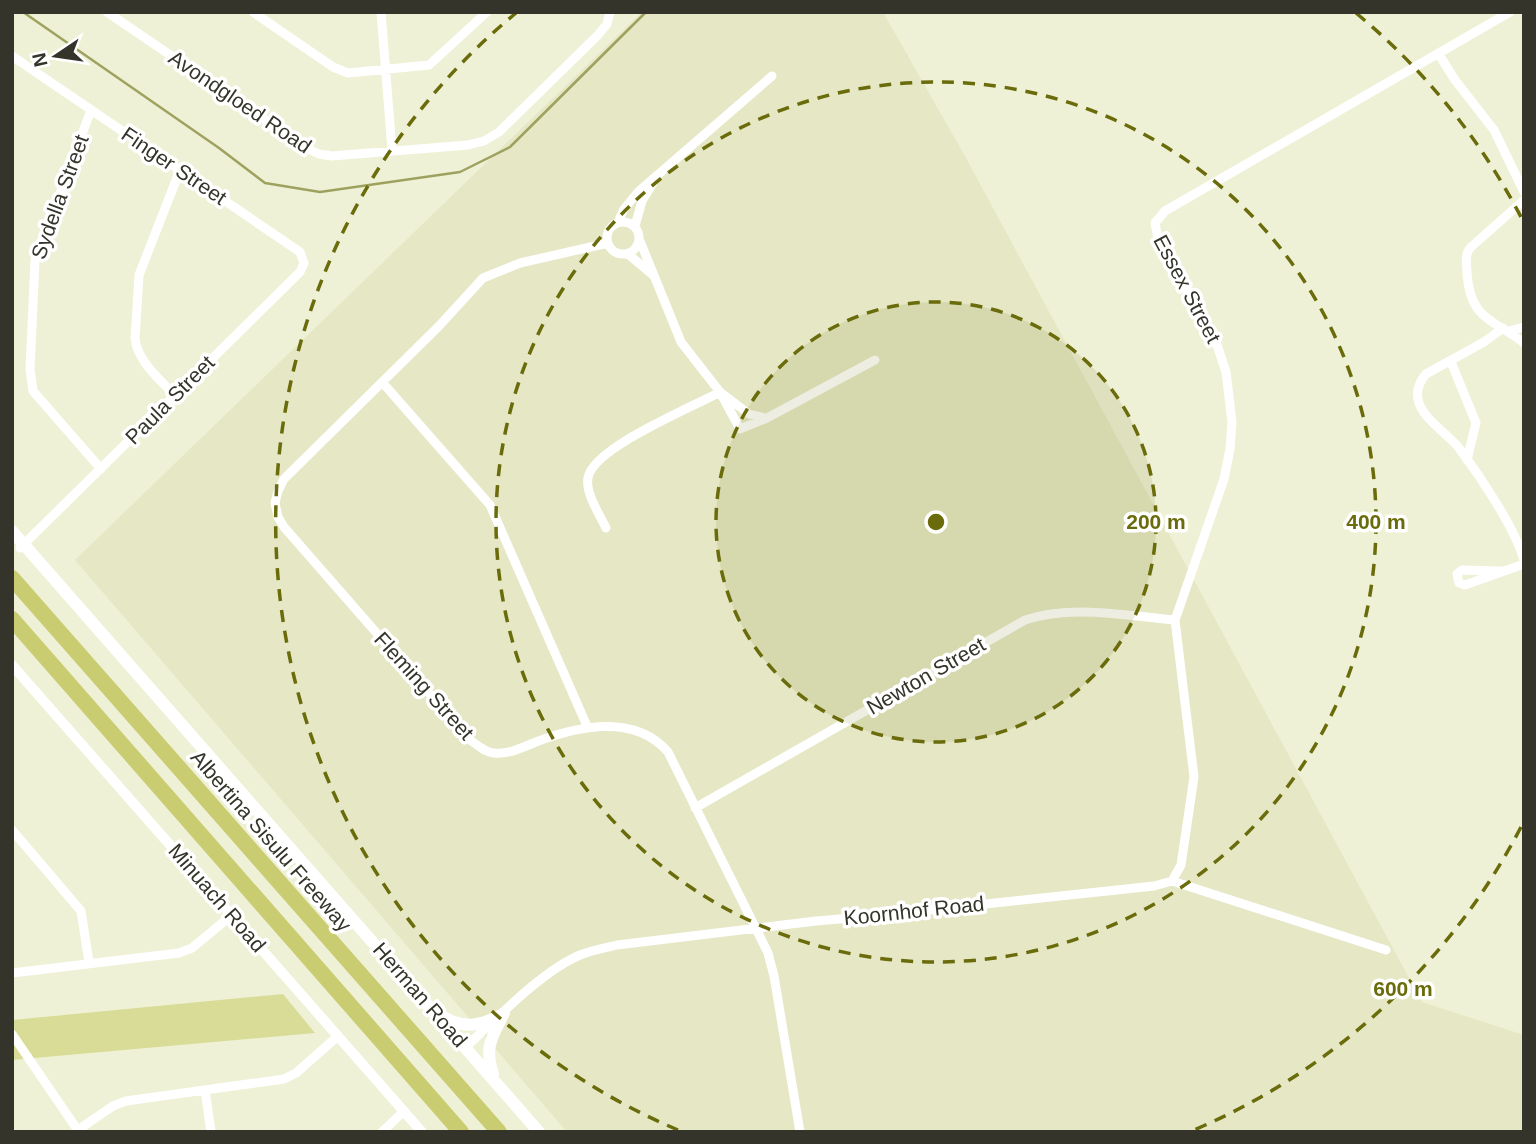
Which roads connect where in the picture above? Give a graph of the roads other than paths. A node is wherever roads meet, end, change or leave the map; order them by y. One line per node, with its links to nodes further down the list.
1 (107, 12): 12 (street, Avondgloed Road)
2 (253, 12): 9 (street)
3 (382, 12): 9 (street)
4 (488, 12): 9 (street)
5 (610, 12): 12 (street, Avondgloed Road)
6 (1510, 12): 7 (street, Essex Street)
7 (1438, 53): 15 (street); 45 (street, Essex Street)
8 (12, 56): 11 (street, Finger Street)
9 (387, 71): 12 (street)
10 (772, 76): 14 (street)
11 (91, 110): 13 (street, Finger Street); 36 (street, Sydella Street)
12 (393, 150)
13 (180, 170): 21 (street, Finger Street); 31 (street)
14 (655, 179): 17 (street); 18 (street)
15 (1524, 192)
16 (1524, 200): 24 (street)
17 (618, 222): 18 (street); 20 (street)
18 (635, 226): 19 (street)
19 (640, 241): 22 (street); 23 (street)
20 (608, 243): 22 (street); 29 (street, Fleming Street)
21 (300, 252): 31 (street, Paula Street)
22 (628, 254): 23 (street)
23 (654, 276): 30 (street)
24 (1501, 327): 25 (street); 26 (street); 28 (street)
25 (1524, 327)
26 (1524, 343)
27 (875, 360): 32 (street)
28 (1451, 362): 33 (street); 34 (street)
29 (382, 382): 47 (street); 47 (street, Fleming Street)
30 (720, 392): 32 (street); 32 (street); 37 (street)
31 (175, 396): 36 (street, Paula Street)
32 (767, 418)
33 (1474, 438): 34 (street); 35 (street)
34 (1453, 442): 35 (street)
35 (1467, 460): 39 (street)
36 (101, 469): 40 (street, Paula Street)
37 (606, 528)
38 (12, 531): 40 (main road, Herman Road)
39 (1521, 542): 41 (street)
40 (19, 543): 56 (main road, Herman Road)
41 (1524, 562): 42 (street)
42 (1501, 571)
43 (12, 578): 69 (highway, Albertina Sisulu Freeway)
44 (12, 619): 68 (highway)
45 (1175, 620): 48 (street, Newton Street); 50 (street, Essex Street)
46 (12, 665): 51 (street, Minuach Road)
47 (587, 726): 48 (street, Fleming Street)
48 (695, 808): 52 (street, Fleming Street)
49 (12, 830): 54 (street)
50 (1172, 881): 52 (street, Koornhof Road); 53 (street, Koornhof Road)
51 (232, 915): 54 (street); 59 (street, Minuach Road)
52 (758, 928): 57 (street, Koornhof Road); 71 (street, Fleming Street)
53 (1386, 950)
54 (89, 962): 55 (street)
55 (12, 973)
56 (437, 1014): 57 (main road); 60 (main road, Herman Road)
57 (502, 1014): 60 (street, Koornhof Road); 61 (main road)
58 (12, 1034): 64 (street)
59 (338, 1036): 62 (street); 63 (street, Minuach Road)
60 (466, 1047): 61 (main road, Herman Road)
61 (495, 1081): 70 (main road, Herman Road)
62 (205, 1090): 64 (street); 65 (street)
63 (404, 1111): 66 (street); 67 (street, Minuach Road)
64 (79, 1131)
65 (211, 1132)
66 (382, 1132)
67 (422, 1132)
68 (461, 1132)
69 (499, 1132)
70 (539, 1132)
71 (800, 1132)

